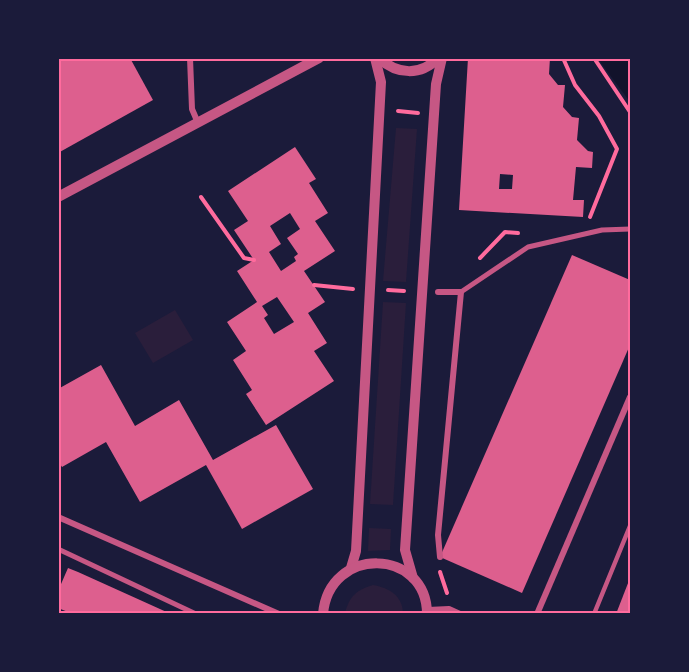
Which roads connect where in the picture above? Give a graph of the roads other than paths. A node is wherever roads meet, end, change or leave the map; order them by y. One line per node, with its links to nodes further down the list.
1 (190, 58): 5 (street)
2 (319, 58): 5 (street)
3 (377, 58): 4 (street); 15 (street)
4 (440, 58): 16 (street)
5 (198, 123): 6 (street)
6 (58, 197)
7 (630, 229): 9 (street)
8 (438, 291): 9 (street)
9 (461, 292): 14 (street)
10 (630, 397): 22 (street)
11 (58, 517): 19 (street)
12 (630, 526): 23 (lane)
13 (58, 549): 18 (street)
14 (439, 560)
15 (351, 568): 16 (street); 20 (street)
16 (413, 578): 17 (street)
17 (428, 612): 21 (street)
18 (196, 614)
19 (279, 614)
20 (323, 614)
21 (460, 614)
22 (537, 614)
23 (594, 614)

